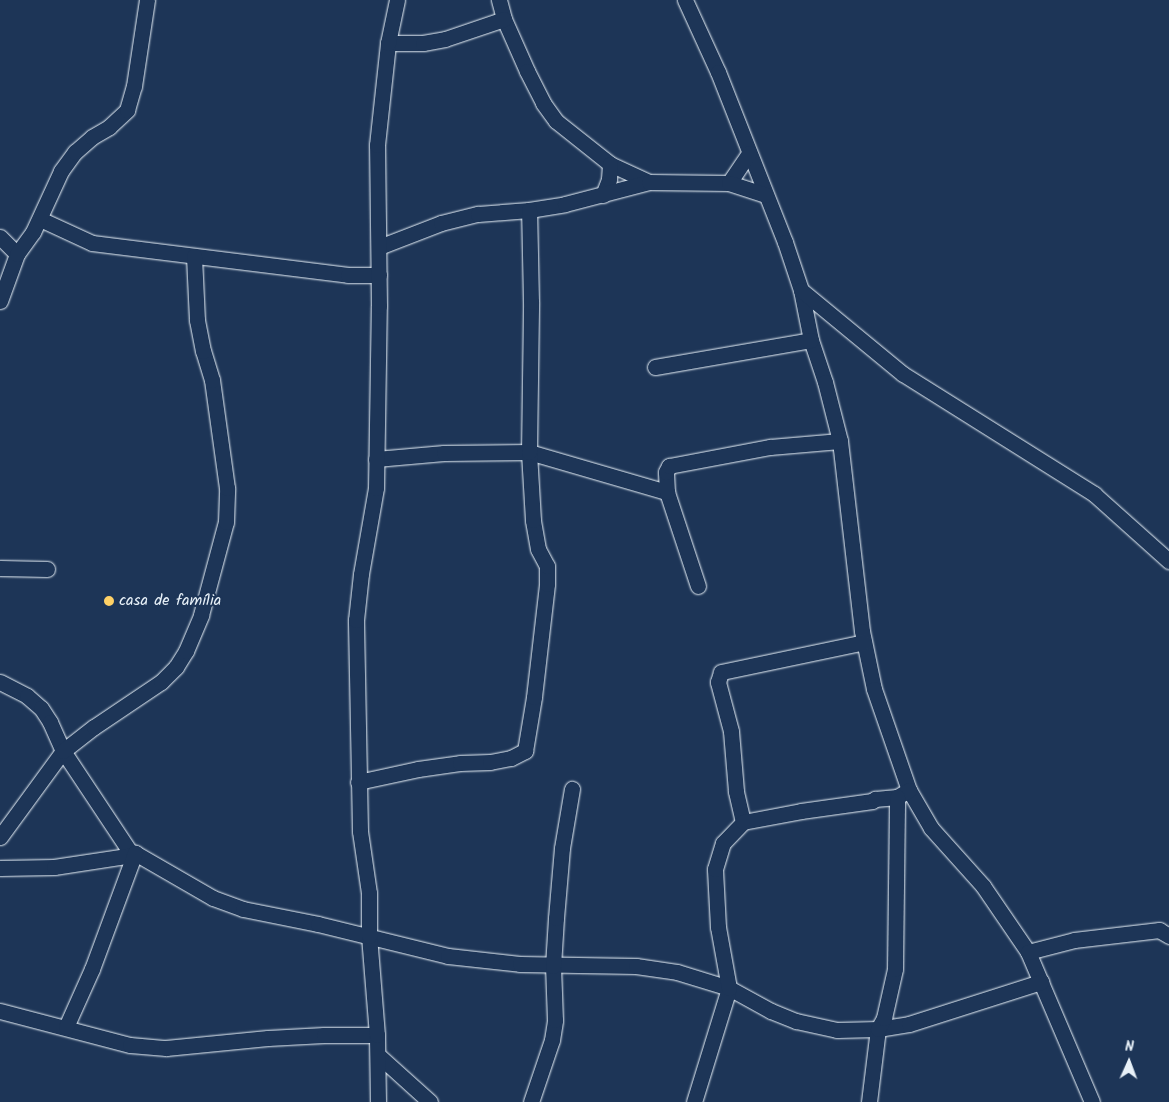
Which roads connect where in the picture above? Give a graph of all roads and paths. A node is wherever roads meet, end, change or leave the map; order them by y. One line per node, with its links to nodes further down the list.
1 (147, 0): 14 (street)
2 (397, 0): 6 (street)
3 (499, 0): 5 (street)
4 (685, 0): 7 (street)
5 (504, 19): 6 (street); 8 (street)
6 (388, 43): 16 (street)
7 (749, 153): 10 (street); 12 (street)
8 (610, 164): 9 (street); 11 (street)
9 (649, 182): 10 (street); 11 (street)
10 (729, 183): 12 (street)
11 (603, 195): 13 (street)
12 (765, 195): 20 (street)
13 (529, 210): 16 (street); 25 (street)
14 (40, 219): 17 (street); 18 (street)
15 (0, 237): 17 (street)
16 (379, 247): 19 (street)
17 (17, 254): 21 (street)
18 (194, 256): 19 (street); 34 (street)
19 (379, 276): 26 (street)
20 (801, 290): 22 (street); 28 (street)
21 (0, 301)
22 (811, 340): 23 (street); 24 (street)
23 (655, 367)
24 (840, 441): 27 (street); 32 (street)
25 (529, 452): 26 (street); 27 (street); 35 (street)
26 (376, 459): 35 (street)
27 (667, 492): 31 (street)
28 (1169, 561)
29 (0, 568): 30 (street)
30 (48, 569)
31 (698, 586)
32 (864, 642): 37 (street); 40 (street)
33 (0, 682): 34 (street)
34 (63, 752): 39 (street); 42 (street)
35 (358, 782): 45 (street)
36 (572, 789): 47 (street)
37 (903, 793): 40 (street); 46 (street); 52 (street)
38 (0, 814): 39 (street)
39 (16, 817): 41 (street)
40 (743, 822): 49 (street)
41 (0, 837)
42 (133, 854): 43 (street); 45 (street); 51 (street)
43 (0, 868)
44 (1166, 932): 46 (street)
45 (369, 936): 47 (street); 53 (street)
46 (1028, 952): 48 (street)
47 (553, 966): 49 (street); 57 (street)
48 (1041, 982): 52 (street); 60 (street)
49 (729, 988): 52 (street); 58 (street)
50 (0, 1010): 51 (street)
51 (66, 1026): 53 (street)
52 (878, 1029): 59 (street)
53 (377, 1035): 54 (street)
54 (378, 1055): 55 (street); 56 (street)
55 (378, 1102)
56 (430, 1102)
57 (531, 1102)
58 (694, 1102)
59 (869, 1102)
60 (1092, 1102)

